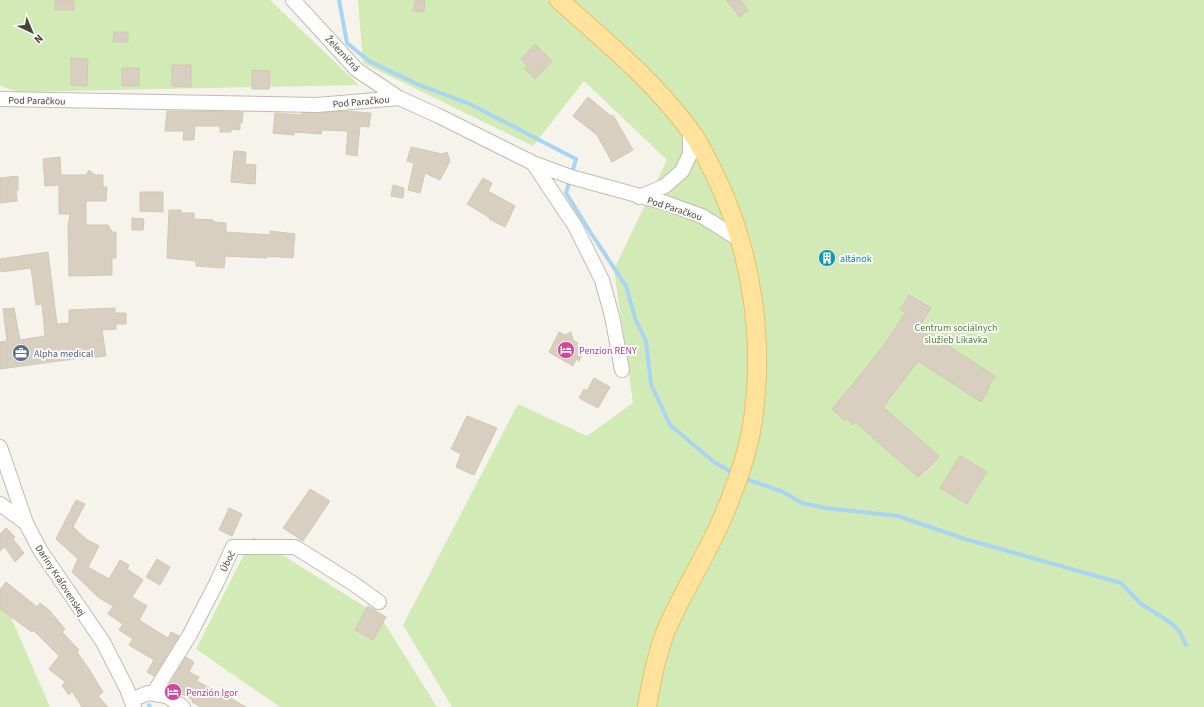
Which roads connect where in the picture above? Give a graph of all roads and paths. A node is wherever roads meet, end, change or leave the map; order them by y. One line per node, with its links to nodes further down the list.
1 (559, 0): 5 (main road)
2 (301, 3): 3 (street, Železničná)
3 (400, 98): 4 (street, Pod Paračkou); 6 (street, Pod Paračkou)
4 (0, 100)
5 (690, 131): 7 (street); 8 (main road)
6 (533, 163): 7 (street, Pod Paračkou); 9 (street)
7 (639, 197): 8 (street, Pod Paračkou)
8 (740, 240): 17 (main road)
9 (622, 370)
10 (0, 447): 12 (street, Dariny Kráľovenskej)
11 (0, 504): 12 (street)
12 (26, 523): 15 (street, Dariny Kráľovenskej)
13 (379, 602): 14 (street, Úboč)
14 (153, 694): 15 (street); 16 (street)
15 (133, 703)
16 (183, 707)
17 (647, 707)

